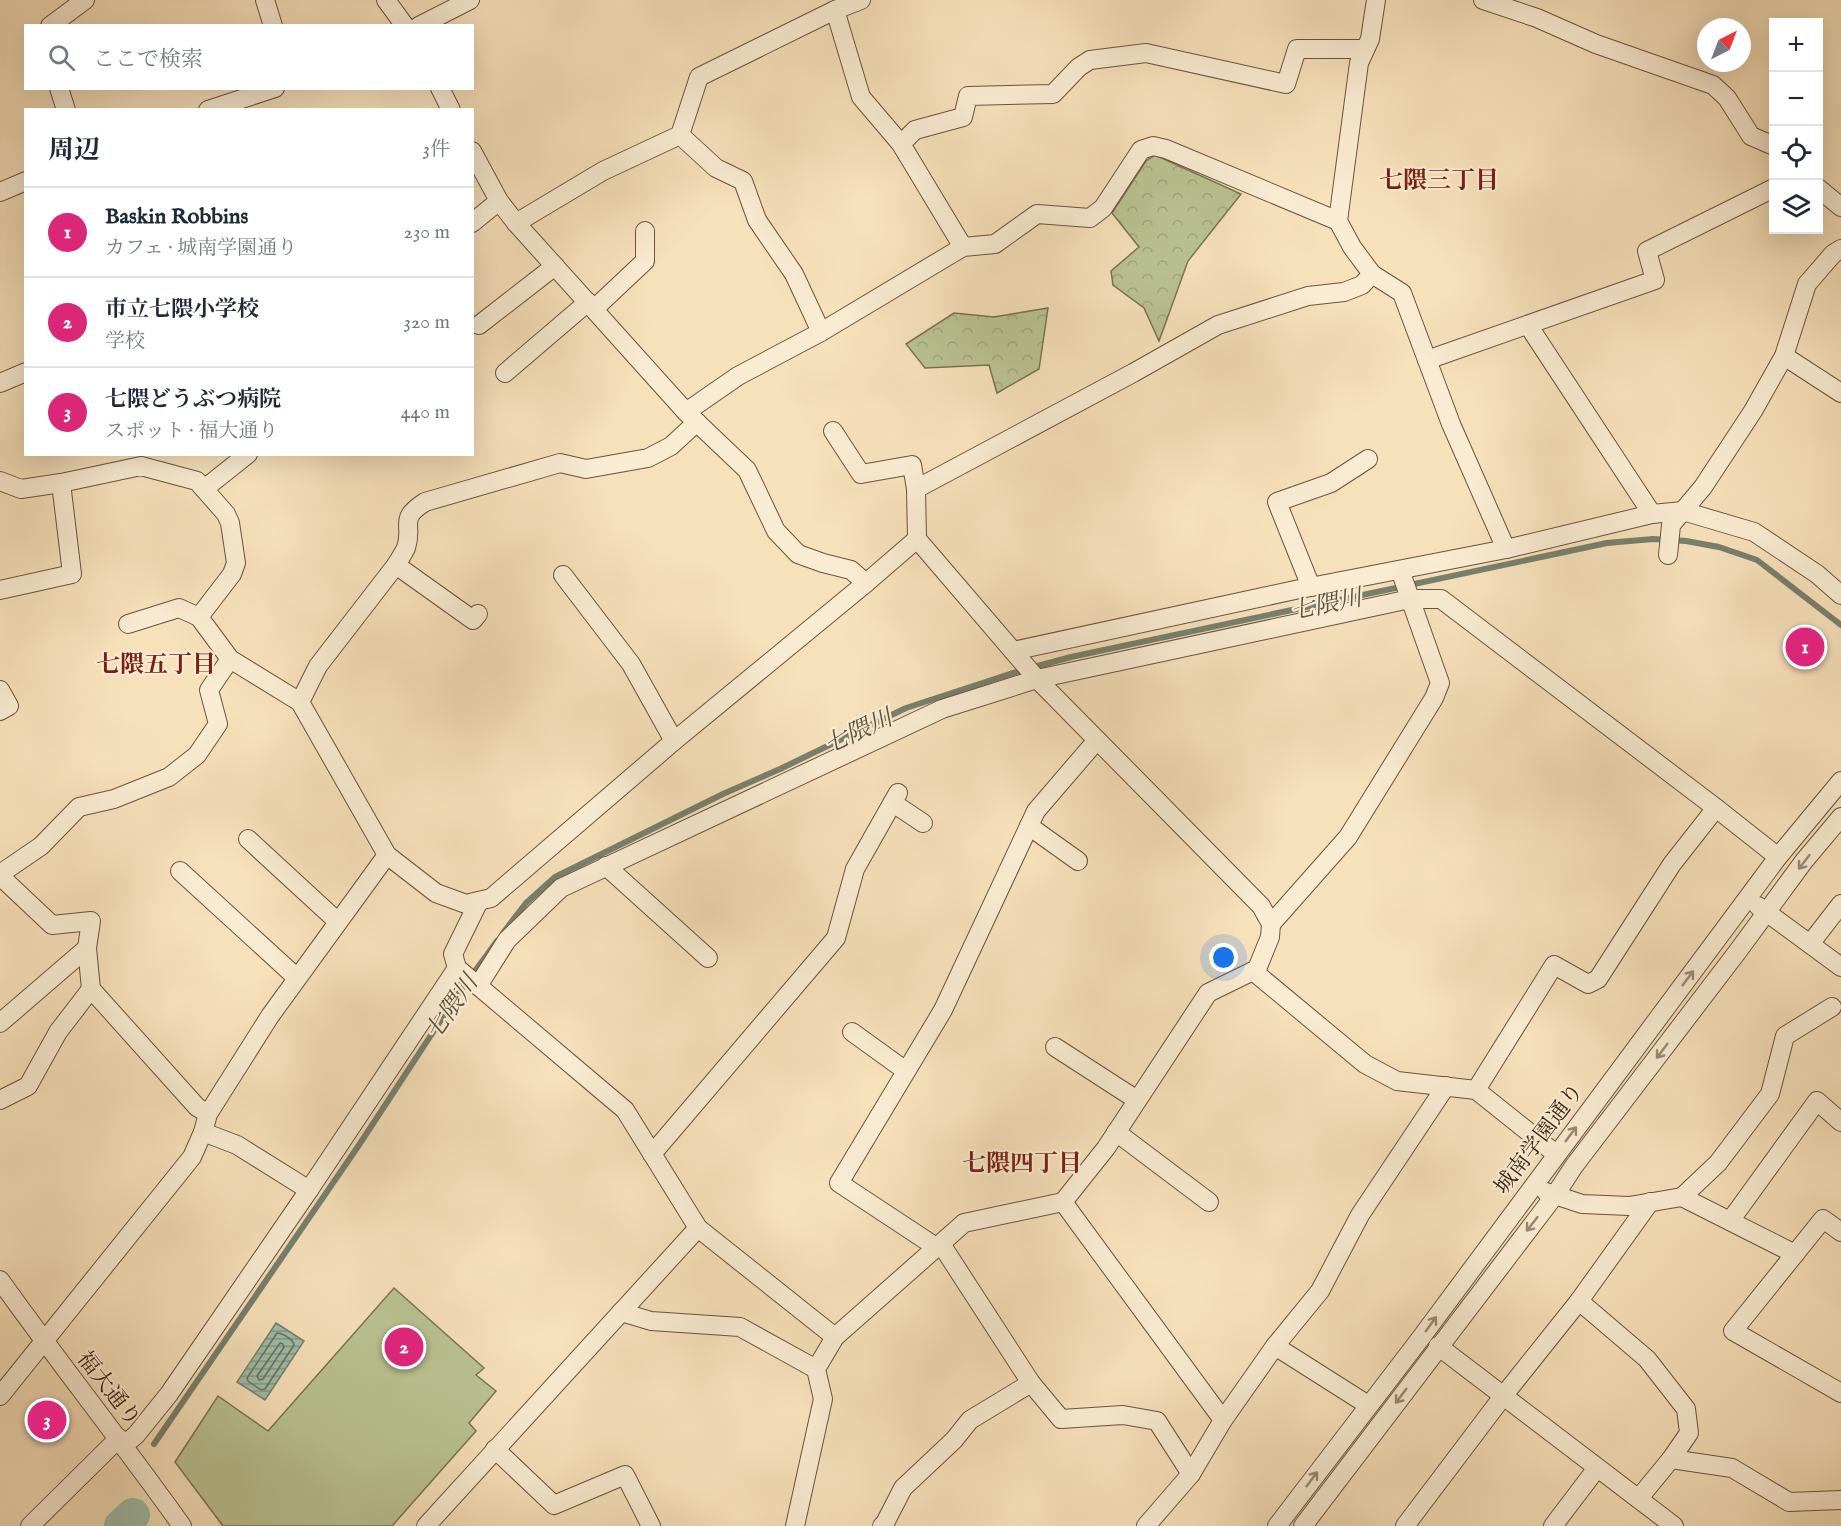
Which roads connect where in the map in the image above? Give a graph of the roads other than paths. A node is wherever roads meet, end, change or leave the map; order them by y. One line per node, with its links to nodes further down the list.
1 (85, 0): 9 (street)
2 (265, 0): 10 (street)
3 (386, 0): 11 (street)
4 (470, 0): 12 (street)
5 (861, 0): 8 (street)
6 (1376, 0): 13 (street)
7 (1483, 0): 22 (street)
8 (835, 10): 20 (street); 21 (street)
9 (53, 24)
10 (272, 24)
11 (404, 24)
12 (423, 24)
13 (1365, 49): 21 (street); 31 (street)
14 (60, 90): 17 (street)
15 (269, 90): 18 (street)
16 (441, 90): 19 (street)
17 (65, 108)
18 (214, 108)
19 (450, 108)
20 (680, 135): 32 (street); 41 (street)
21 (901, 144): 34 (street)
22 (1769, 144)
23 (474, 155): 28 (street)
24 (24, 182): 26 (street)
25 (1769, 190): 40 (street)
26 (0, 192)
27 (1823, 192): 29 (street)
28 (499, 201): 30 (street); 32 (street)
29 (1841, 207)
30 (474, 221)
31 (1338, 221): 34 (street); 37 (street)
32 (516, 223): 36 (street)
33 (645, 231): 38 (street)
34 (963, 248): 41 (street)
35 (1841, 249): 42 (street)
36 (555, 266): 38 (street); 39 (street)
37 (1372, 274): 43 (street); 55 (street)
38 (591, 306): 45 (street); 48 (street)
39 (479, 325)
40 (1528, 325): 43 (street); 57 (street)
41 (821, 332): 48 (street)
42 (1784, 356): 47 (street); 56 (street)
43 (1427, 360): 59 (street)
44 (24, 373): 46 (street)
45 (505, 373)
46 (0, 383)
47 (1841, 393)
48 (692, 417): 61 (street); 64 (street)
49 (833, 431): 55 (street)
50 (245, 456): 54 (street)
51 (1368, 459): 65 (street)
52 (0, 481): 53 (street)
53 (61, 483): 54 (street); 66 (street)
54 (204, 489): 70 (street)
55 (916, 489): 58 (street)
56 (1683, 510): 57 (street); 60 (street); 67 (street)
57 (1652, 514): 59 (street)
58 (917, 538): 64 (street); 73 (street)
59 (1506, 549): 62 (street)
60 (1668, 555)
61 (396, 565): 69 (street); 77 (street)
62 (1400, 570): 65 (street); 68 (street)
63 (563, 575): 80 (street)
64 (866, 583): 80 (street)
65 (1303, 589): 71 (street); 73 (street)
66 (0, 590)
67 (1841, 595)
68 (1410, 599): 71 (street); 82 (street); 98 (street)
69 (478, 614)
70 (199, 617): 72 (street); 74 (street)
71 (1305, 622): 75 (street)
72 (128, 624)
73 (1017, 655): 75 (street)
74 (230, 659): 77 (street); 92 (street)
75 (1038, 679): 79 (street); 90 (street)
76 (0, 690): 78 (street)
77 (300, 702): 87 (street)
78 (0, 711)
79 (1096, 740): 85 (street); 98 (street)
80 (674, 741): 94 (street)
81 (1841, 781): 88 (street, 城南学園通り)
82 (1716, 807): 88 (street); 114 (street)
83 (1841, 817): 96 (street, 城南学園通り, one-way to 96)
84 (923, 823): 121 (street)
85 (1029, 826): 89 (street); 112 (street)
86 (248, 839): 97 (street)
87 (387, 855): 94 (street); 97 (street)
88 (1778, 857): 93 (street, 城南学園通り)
89 (1078, 861)
90 (606, 866): 101 (street); 106 (street)
91 (180, 870): 105 (street)
92 (0, 875): 100 (street)
93 (1747, 899): 96 (street); 122 (street, 城南学園通り, one-way to 93)
94 (479, 901): 103 (street)
95 (1841, 904): 99 (street)
96 (1767, 912): 99 (street); 125 (street, 城南学園通り, one-way to 125)
97 (338, 921): 105 (street)
98 (1271, 924): 104 (street)
99 (1810, 944): 102 (street)
100 (87, 948): 107 (street); 109 (street)
101 (708, 958)
102 (1841, 967)
103 (457, 968): 106 (street); 124 (street)
104 (1253, 971): 113 (street); 116 (street)
105 (297, 978): 117 (street)
106 (478, 986): 121 (street)
107 (91, 989): 115 (street); 117 (street)
108 (1832, 1007): 126 (street)
109 (0, 1023)
110 (852, 1032): 112 (street)
111 (1055, 1047): 116 (street)
112 (906, 1071): 133 (street)
113 (1446, 1086): 114 (street); 140 (street)
114 (1476, 1090): 122 (street)
115 (0, 1100)
116 (1137, 1100): 120 (street)
117 (208, 1114): 119 (street)
118 (1841, 1122): 130 (street)
119 (203, 1132): 124 (street); 139 (street)
120 (1116, 1132): 127 (street); 128 (street)
121 (652, 1154): 131 (street)
122 (1556, 1154): 123 (street, 城南学園通り)
123 (1532, 1187): 125 (street); 147 (street, 城南学園通り, one-way to 123)
124 (309, 1190): 149 (street)
125 (1554, 1195): 129 (street); 141 (street, 城南学園通り, one-way to 141)
126 (1682, 1197): 129 (street); 130 (street)
127 (1063, 1202): 133 (street); 148 (street)
128 (1209, 1202)
129 (1650, 1202): 136 (street)
130 (1730, 1221): 134 (street)
131 (698, 1228): 137 (street); 138 (street)
132 (1841, 1232): 134 (street)
133 (938, 1246): 138 (street); 143 (street)
134 (1795, 1254): 144 (street)
135 (0, 1280): 139 (street, 福大通り)
136 (1579, 1301): 145 (street); 151 (street)
137 (621, 1312): 142 (street); 150 (street)
138 (835, 1337): 142 (street)
139 (44, 1341): 146 (street); 149 (street, 福大通り)
140 (1275, 1346): 147 (street); 148 (street)
141 (1438, 1346): 145 (street); 164 (street, 城南学園通り, one-way to 164)
142 (816, 1369): 160 (street)
143 (1030, 1383): 153 (street); 161 (street)
144 (1841, 1393)
145 (1504, 1395): 152 (street); 165 (street)
146 (0, 1396)
147 (1368, 1405): 163 (street, 城南学園通り, one-way to 147)
148 (1223, 1420): 153 (street)
149 (121, 1441): 156 (street); 157 (street, 福大通り)
150 (495, 1449): 158 (street); 159 (street)
151 (1671, 1459): 154 (street); 155 (street)
152 (1597, 1468): 154 (street); 166 (street)
153 (1191, 1474): 162 (street)
154 (1639, 1498): 167 (street)
155 (1841, 1500)
156 (30, 1526)
157 (182, 1526)
158 (426, 1526)
159 (651, 1526)
160 (795, 1526)
161 (882, 1526)
162 (1146, 1526)
163 (1277, 1526)
164 (1303, 1526)
165 (1405, 1526)
166 (1553, 1526)
167 (1674, 1526)

